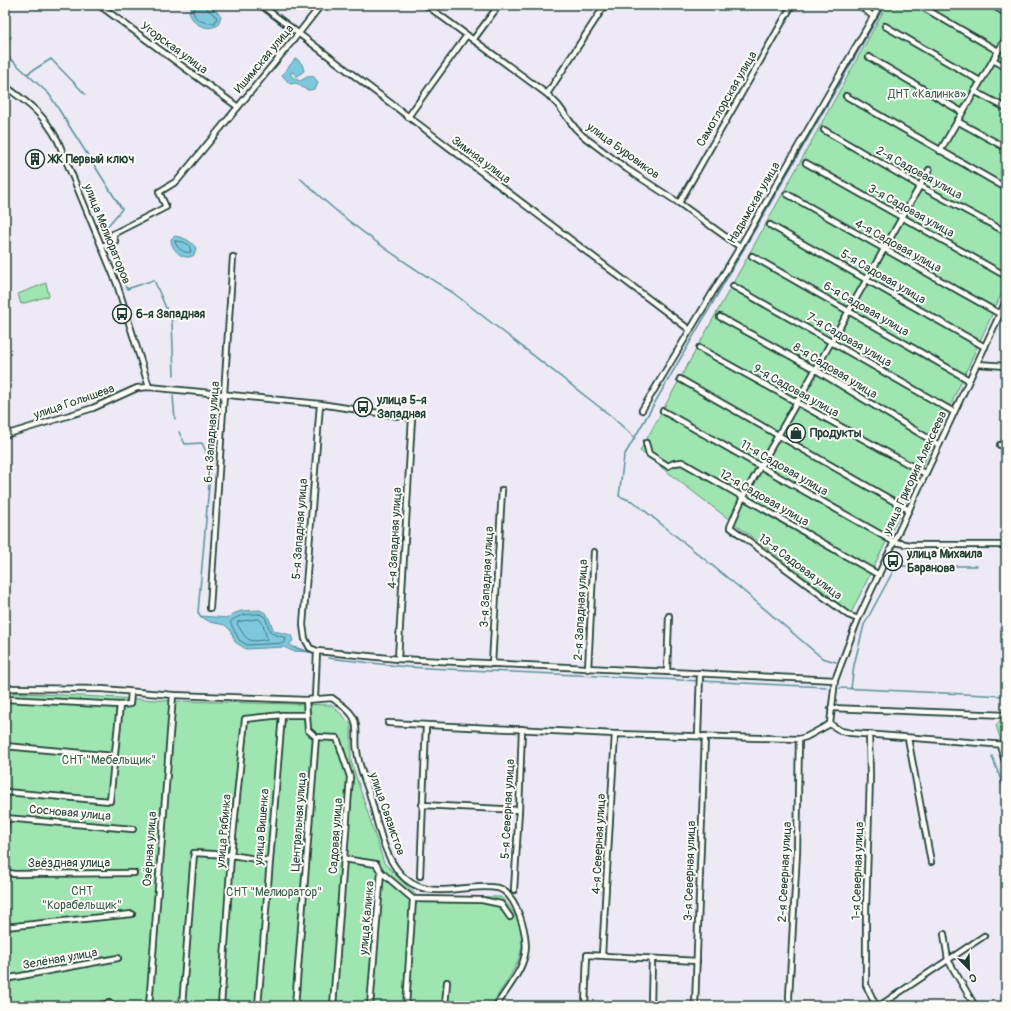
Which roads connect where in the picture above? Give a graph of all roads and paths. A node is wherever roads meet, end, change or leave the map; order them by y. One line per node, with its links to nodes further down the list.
1 (98, 5): 28 (street, Угорская улица)
2 (261, 5): 15 (street, Зимняя улица)
3 (321, 5): 15 (street, Ишимская улица)
4 (426, 5): 16 (street, улица Буровиков)
5 (499, 5): 18 (street)
6 (605, 5): 26 (street)
7 (792, 5): 41 (street, Самотлорская улица)
8 (859, 5): 13 (street)
9 (880, 5): 13 (street, Надымская улица)
10 (919, 5): 19 (street)
11 (992, 5): 12 (street)
12 (1006, 13)
13 (874, 17): 46 (street, Надымская улица)
14 (885, 26): 23 (street)
15 (300, 33): 28 (street, Ишимская улица); 31 (street, Зимняя улица)
16 (467, 35): 18 (street, улица Буровиков); 31 (street)
17 (1006, 38): 19 (street)
18 (473, 40): 26 (street, улица Буровиков)
19 (998, 50): 21 (street)
20 (869, 57): 30 (street)
21 (993, 60): 22 (street); 23 (street)
22 (1006, 67)
23 (980, 81): 25 (street)
24 (5, 86): 45 (street, улица Мелиораторов)
25 (974, 91): 29 (street); 30 (street)
26 (546, 94): 41 (street, улица Буровиков)
27 (846, 96): 35 (street)
28 (238, 107): 45 (street, Ишимская улица)
29 (1006, 108)
30 (962, 112): 32 (street)
31 (408, 117): 57 (street, Зимняя улица)
32 (957, 121): 34 (street); 35 (street)
33 (824, 130): 38 (street, 2-я Садовая улица)
34 (1006, 148)
35 (940, 151): 39 (street)
36 (806, 163): 42 (street, 3-я Садовая улица)
37 (929, 170): 38 (street)
38 (920, 186): 42 (street); 44 (street, 2-я Садовая улица)
39 (1006, 188)
40 (787, 194): 47 (street, 4-я Садовая улица)
41 (679, 203): 46 (street, улица Буровиков)
42 (902, 218): 47 (street); 50 (street, 3-я Садовая улица)
43 (770, 225): 51 (street, 5-я Садовая улица)
44 (1006, 232)
45 (102, 246): 66 (street, улица Мелиораторов)
46 (740, 247): 57 (street, Надымская улица)
47 (884, 250): 51 (street); 55 (street, 4-я Садовая улица)
48 (752, 256): 54 (street, 6-я Садовая улица)
49 (233, 257): 67 (street, 6-я Западная улица)
50 (1006, 276)
51 (867, 280): 54 (street); 59 (street, 5-я Садовая улица)
52 (733, 286): 58 (street, 7-я Садовая улица)
53 (1006, 301): 55 (street, улица Григория Алексеева)
54 (849, 311): 58 (street); 65 (street, 6-я Садовая улица)
55 (1000, 314): 59 (street, улица Григория Алексеева)
56 (720, 317): 63 (street, 8-я Садовая улица)
57 (690, 330): 70 (street, Надымская улица)
58 (831, 342): 63 (street); 72 (street, 7-я Садовая улица)
59 (985, 347): 61 (street, улица Григория Алексеева)
60 (699, 348): 68 (street, 9-я Садовая улица)
61 (977, 364): 62 (street); 65 (street, улица Григория Алексеева)
62 (1006, 366)
63 (816, 370): 68 (street); 77 (street, 8-я Садовая улица)
64 (680, 379): 75 (street)
65 (969, 380): 72 (street, улица Григория Алексеева)
66 (149, 387): 67 (street, улица Голышева); 74 (street, улица Голышева)
67 (224, 393): 69 (street, улица Голышева); 89 (street, 6-я Западная улица)
68 (797, 403): 75 (street); 81 (street, 9-я Садовая улица)
69 (320, 404): 73 (street, улица Голышева); 92 (street, 5-я Западная улица)
70 (642, 410)
71 (663, 412): 80 (street, 11-я Садовая улица)
72 (954, 412): 77 (street, улица Григория Алексеева)
73 (412, 418): 93 (street, 4-я Западная улица)
74 (5, 435)
75 (778, 435): 80 (street); 84 (street)
76 (646, 443): 83 (street, 12-я Садовая улица)
77 (939, 445): 81 (street, улица Григория Алексеева)
78 (1000, 445): 79 (street)
79 (1006, 445)
80 (760, 466): 83 (street); 85 (street, 11-я Садовая улица)
81 (926, 474): 84 (street, улица Григория Алексеева)
82 (502, 490): 94 (street, 3-я Западная улица)
83 (743, 497): 88 (street, 12-я Садовая улица); 91 (street, 13-я Садовая улица)
84 (909, 510): 85 (street, улица Григория Алексеева)
85 (894, 542): 86 (street); 88 (street, улица Григория Алексеева)
86 (1006, 545)
87 (594, 552): 95 (street, 2-я Западная улица)
88 (879, 575): 91 (street, улица Григория Алексеева)
89 (210, 608)
90 (669, 616): 96 (street)
91 (858, 619): 98 (street, улица Григория Алексеева)
92 (317, 651): 93 (street); 102 (street)
93 (398, 659): 94 (street)
94 (492, 664): 95 (street)
95 (588, 669): 96 (street)
96 (667, 672): 97 (street)
97 (700, 673): 98 (street); 116 (street)
98 (836, 680): 106 (street, улица Григория Алексеева)
99 (5, 688): 100 (street)
100 (131, 692): 101 (street); 105 (street)
101 (173, 695): 104 (street); 156 (street, Озёрная улица)
102 (315, 698): 104 (street); 165 (street, улица Связистов)
103 (5, 699): 105 (street)
104 (306, 700): 108 (street)
105 (120, 705): 124 (street)
106 (831, 708): 109 (street); 111 (street, улица Григория Алексеева)
107 (282, 715): 108 (street); 132 (street, улица Рябинка); 134 (street, улица Вишенка)
108 (307, 715): 118 (street)
109 (1006, 715)
110 (388, 723): 112 (street)
111 (830, 724): 115 (street); 120 (street)
112 (426, 725): 113 (street); 127 (street)
113 (522, 729): 114 (street); 128 (street, 5-я Северная улица)
114 (615, 734): 116 (street); 147 (street, 4-я Северная улица)
115 (869, 734): 119 (street); 170 (street, 1-я Северная улица)
116 (698, 735): 117 (street)
117 (705, 736): 120 (street); 151 (street, 3-я Северная улица)
118 (316, 737): 133 (street, Садовая улица); 160 (street, Центральная улица)
119 (908, 738): 121 (street); 135 (street)
120 (799, 739): 169 (street, 2-я Северная улица)
121 (1000, 745): 122 (street); 125 (street)
122 (1006, 745)
123 (5, 746): 124 (street)
124 (114, 756): 126 (street)
125 (1006, 765)
126 (5, 792)
127 (422, 805): 128 (street); 139 (street)
128 (519, 810): 140 (street, 5-я Северная улица)
129 (6, 818): 130 (street, Сосновая улица); 131 (street)
130 (133, 829)
131 (5, 831)
132 (231, 855): 134 (street); 157 (street); 158 (street, улица Рябинка)
133 (344, 859): 138 (street, улица Калинка); 161 (street, Садовая улица)
134 (269, 861): 159 (street, улица Вишенка)
135 (931, 862)
136 (5, 872): 137 (street, Звёздная улица)
137 (134, 872)
138 (381, 872): 141 (street); 162 (street, улица Калинка)
139 (420, 876)
140 (514, 890)
141 (413, 899): 143 (street); 163 (street)
142 (132, 914): 144 (street)
143 (510, 917)
144 (5, 927)
145 (944, 934): 150 (street)
146 (984, 936): 150 (street)
147 (602, 955): 149 (street); 166 (street)
148 (118, 958): 152 (street, Зелёная улица)
149 (652, 959): 151 (street); 167 (street)
150 (948, 960): 170 (street); 171 (street)
151 (697, 961): 168 (street, 3-я Северная улица)
152 (5, 979)
153 (447, 982): 164 (street)
154 (110, 1003): 155 (street)
155 (97, 1006)
156 (150, 1006)
157 (182, 1006)
158 (221, 1006)
159 (258, 1006)
160 (295, 1006)
161 (333, 1006)
162 (370, 1006)
163 (406, 1006)
164 (445, 1006)
165 (496, 1006)
166 (584, 1006)
167 (651, 1006)
168 (695, 1006)
169 (790, 1006)
170 (878, 1006)
171 (975, 1006)

